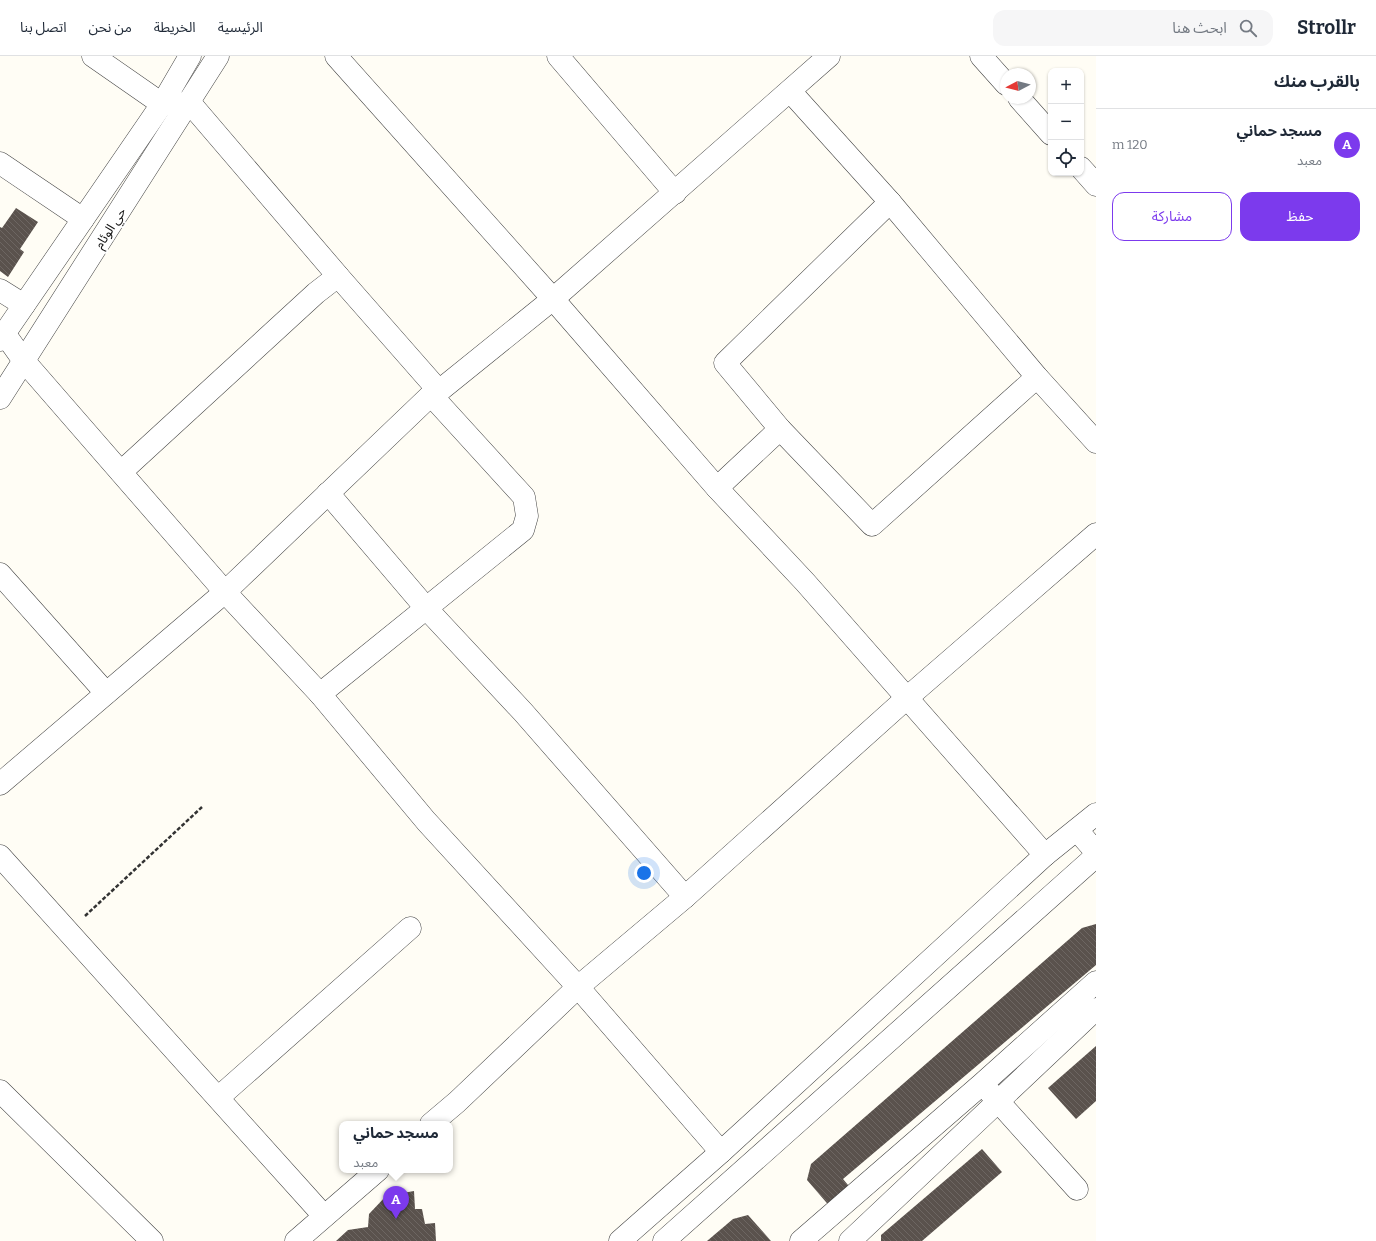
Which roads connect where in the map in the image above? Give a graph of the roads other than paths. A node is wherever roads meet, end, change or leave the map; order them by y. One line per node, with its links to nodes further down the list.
1 (93, 56): 11 (street)
2 (190, 56): 11 (street, حي الوئام)
3 (218, 56): 10 (street, حي الوئام)
4 (336, 56): 22 (street)
5 (558, 56): 17 (street)
6 (829, 56): 9 (street)
7 (988, 58): 8 (street)
8 (1000, 75)
9 (790, 91): 17 (street); 18 (street)
10 (190, 103): 11 (street); 20 (street); 25 (street, حي الوئام)
11 (162, 104): 19 (street, حي الوئام)
12 (1024, 104): 13 (street)
13 (1048, 131)
14 (0, 163): 19 (street)
15 (1084, 171): 16 (street)
16 (1096, 185)
17 (674, 194): 22 (street)
18 (890, 202): 26 (street); 29 (street)
19 (83, 218): 23 (street, حي الوئام)
20 (338, 276): 27 (street); 31 (street)
21 (0, 290): 23 (street)
22 (553, 299): 27 (street); 32 (street)
23 (24, 305): 24 (street, حي الوئام)
24 (2, 337): 25 (street)
25 (24, 361): 28 (street, حي الوئام); 31 (street)
26 (1038, 377): 29 (street); 30 (street)
27 (435, 393): 33 (street); 37 (street)
28 (0, 398)
29 (780, 429): 32 (street)
30 (1096, 442)
31 (121, 472): 36 (street)
32 (717, 488): 40 (street)
33 (328, 493): 36 (street); 37 (street)
34 (1096, 534): 40 (street)
35 (0, 574): 38 (street)
36 (225, 592): 38 (street); 39 (street)
37 (426, 608): 39 (street); 48 (street)
38 (106, 693): 41 (street)
39 (320, 694): 51 (street)
40 (908, 697): 45 (street); 48 (street)
41 (0, 784)
42 (1096, 814): 43 (street)
43 (1077, 830): 44 (street); 45 (street)
44 (1096, 852)
45 (1045, 855): 58 (street)
46 (0, 856): 55 (street)
47 (1096, 856): 66 (street)
48 (685, 897): 51 (street)
49 (410, 928): 55 (street)
50 (1096, 982): 53 (street)
51 (578, 987): 57 (street); 58 (street)
52 (1096, 1009): 56 (street)
53 (982, 1084): 56 (street); 62 (street)
54 (0, 1091): 63 (street)
55 (219, 1097): 61 (street)
56 (998, 1100): 60 (street); 67 (street)
57 (435, 1121)
58 (721, 1152): 65 (street)
59 (374, 1173): 61 (street)
60 (1077, 1189)
61 (324, 1216): 64 (street)
62 (807, 1239)
63 (152, 1241)
64 (296, 1241)
65 (620, 1241)
66 (664, 1241)
67 (850, 1241)

